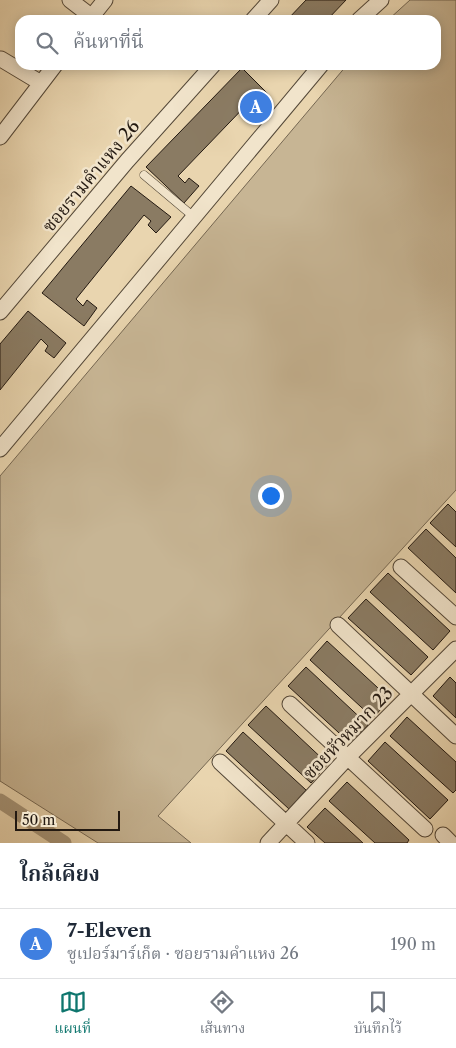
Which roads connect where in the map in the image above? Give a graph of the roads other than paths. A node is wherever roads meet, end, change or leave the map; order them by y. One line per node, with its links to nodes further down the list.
1 (70, 0): 5 (street)
2 (105, 0): 6 (street)
3 (271, 0): 7 (street)
4 (381, 0): 8 (street)
5 (87, 15)
6 (92, 15)
7 (258, 15)
8 (364, 15)
9 (1, 58): 10 (street)
10 (15, 67)
11 (20, 70): 15 (street)
12 (51, 70): 15 (street)
13 (209, 70): 19 (street, ซอยรามคำแหง 26)
14 (317, 70): 18 (street)
15 (41, 83): 16 (street)
16 (0, 137)
17 (144, 175): 18 (lane)
18 (194, 217): 20 (street)
19 (0, 312)
20 (0, 449)
21 (401, 567): 22 (street)
22 (456, 617)
23 (338, 625): 25 (street)
24 (456, 649): 25 (street, ซอยหัวหมาก 23)
25 (411, 695): 27 (street); 28 (street, ซอยหัวหมาก 23)
26 (290, 704): 28 (street)
27 (456, 736)
28 (348, 757): 30 (street, ซอยหัวหมาก 23); 31 (street)
29 (220, 762): 30 (street)
30 (287, 824): 32 (street, ซอยหัวหมาก 23); 33 (street)
31 (425, 829)
32 (268, 843)
33 (307, 843)

